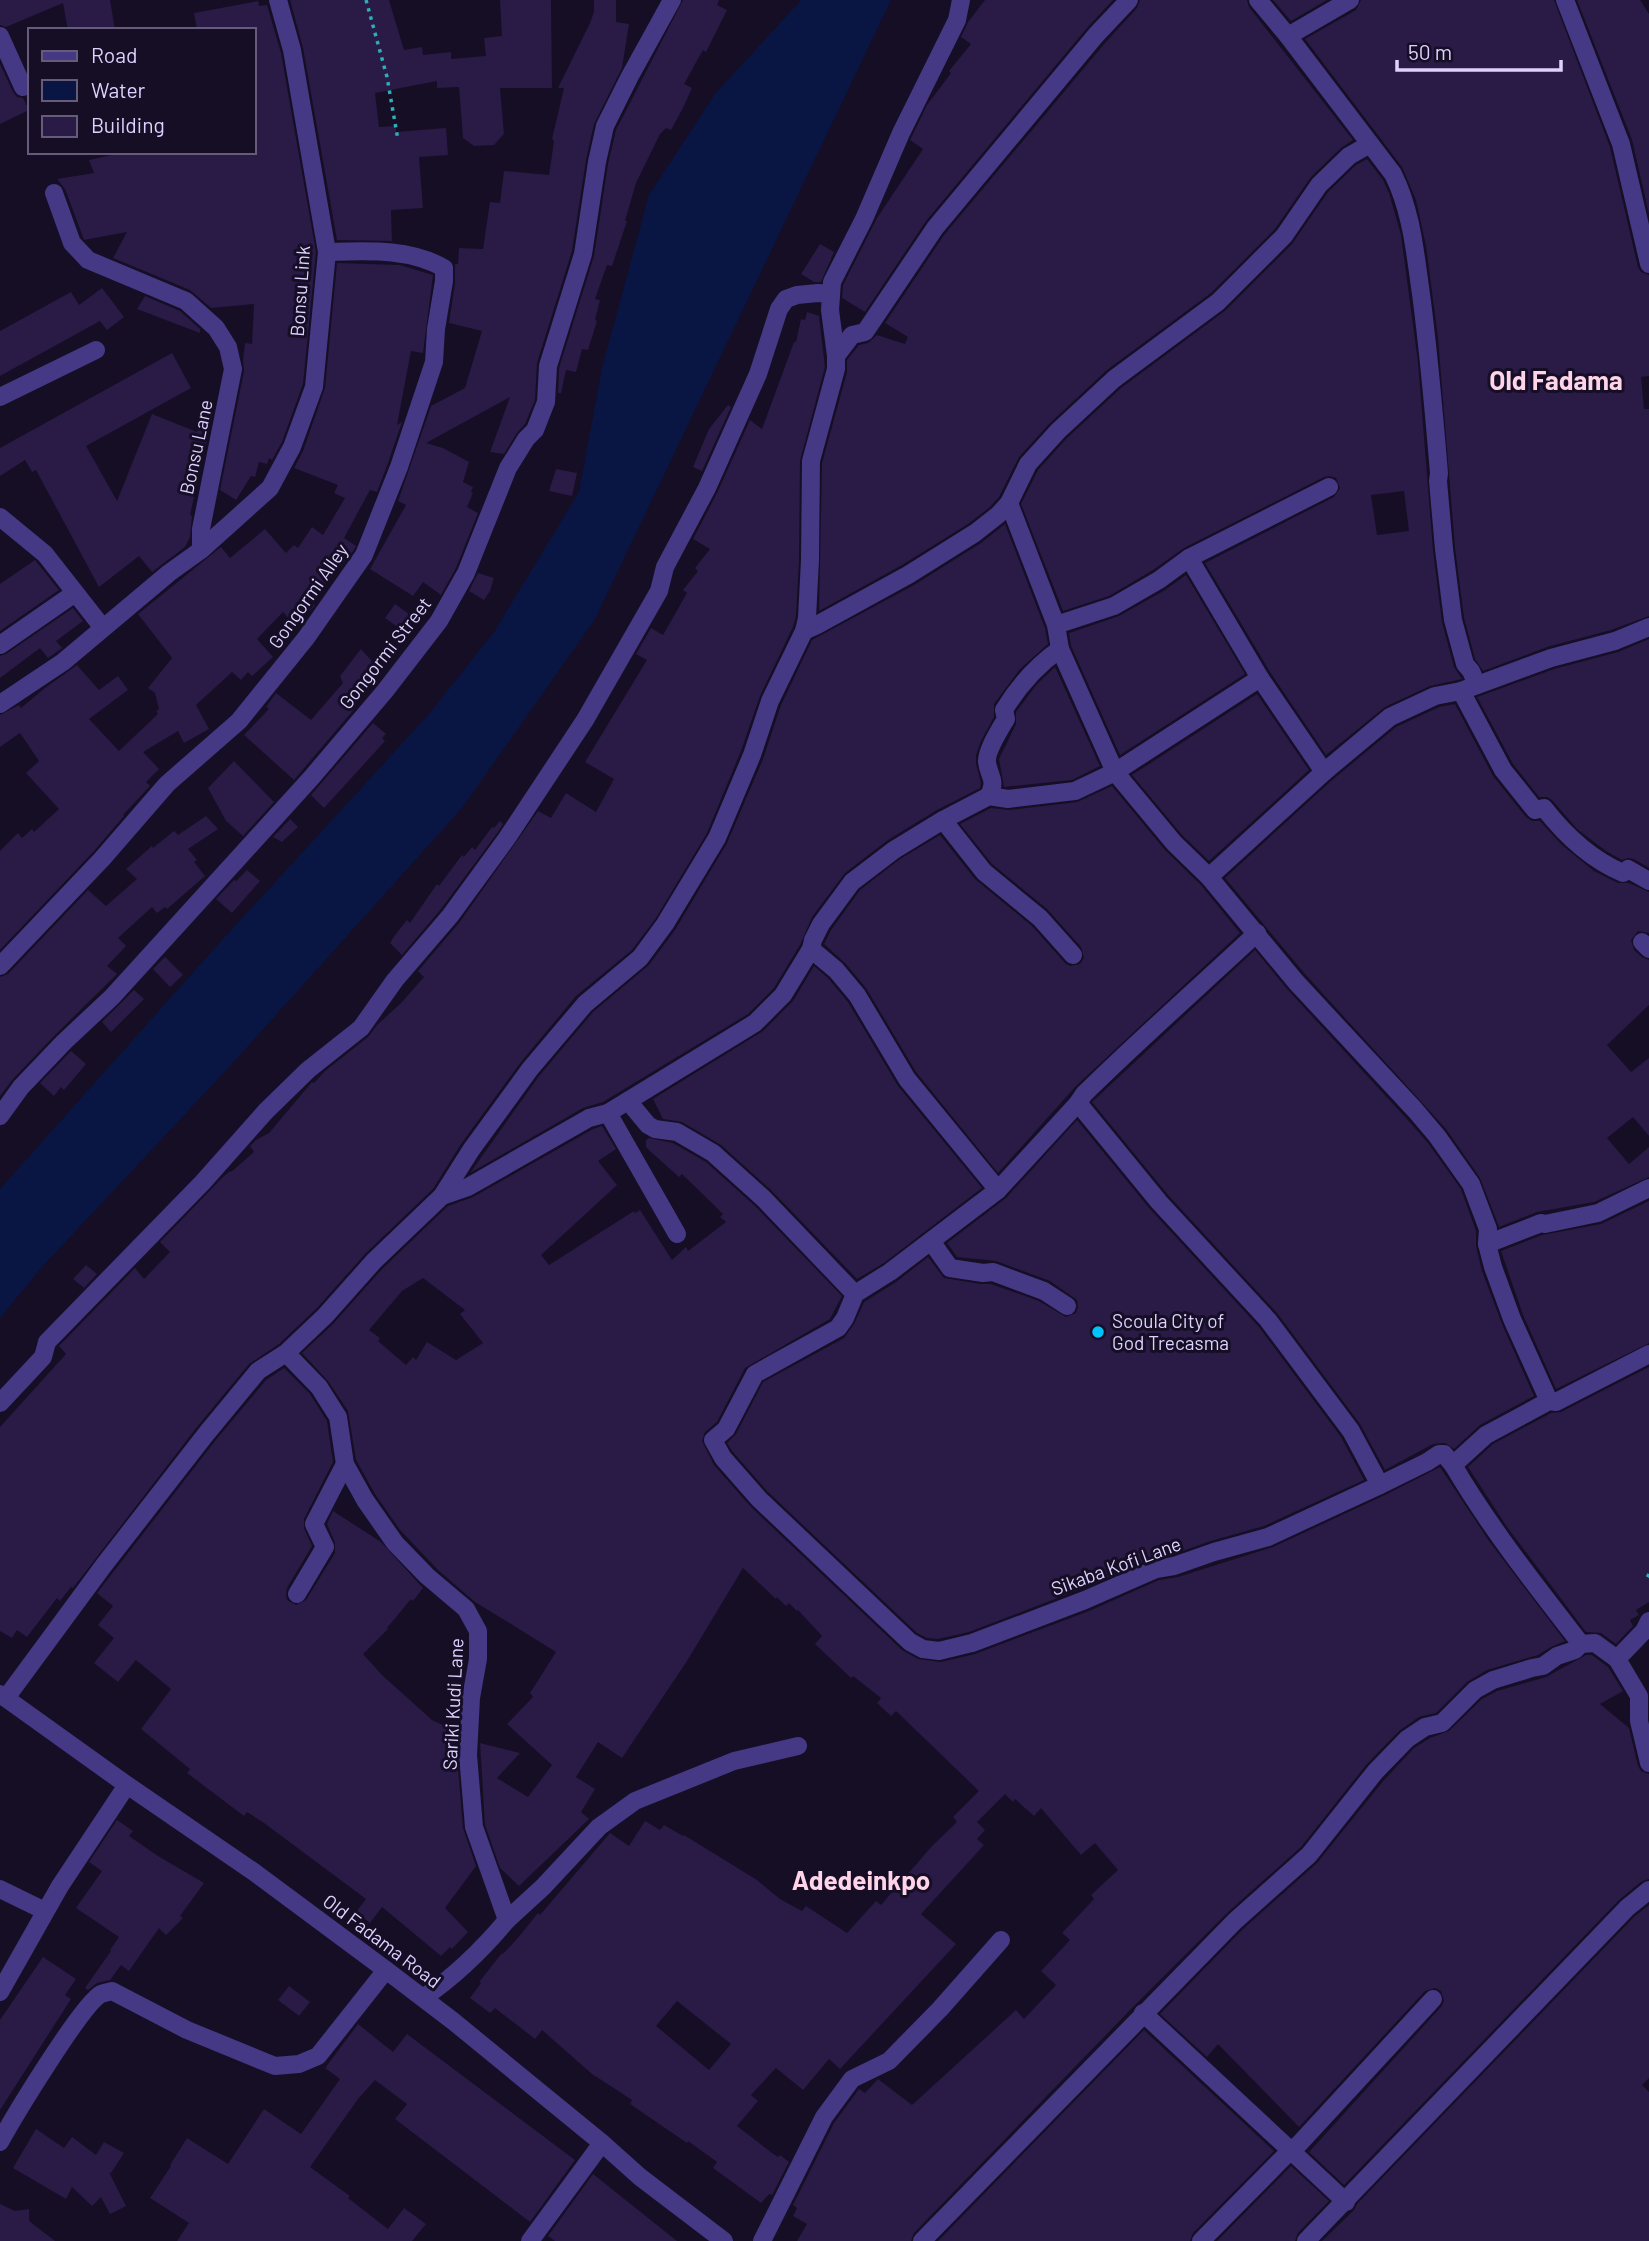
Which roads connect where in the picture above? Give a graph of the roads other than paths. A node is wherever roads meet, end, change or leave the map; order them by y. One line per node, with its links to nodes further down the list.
1 (278, 0): 13 (street, Bonsu Link)
2 (672, 0): 47 (street, Gongormi Street)
3 (961, 0): 15 (street)
4 (1129, 0): 17 (street)
5 (1258, 0): 9 (street)
6 (1350, 0): 9 (street)
7 (1565, 0): 14 (street)
8 (0, 36): 10 (street)
9 (1289, 36): 11 (street)
10 (23, 87)
11 (1370, 144): 20 (street); 32 (street)
12 (54, 193): 22 (street, Bonsu Lane)
13 (327, 252): 22 (street, Bonsu Link); 43 (street, Gongormi Alley)
14 (1649, 264)
15 (831, 294): 17 (street); 59 (street)
16 (96, 350): 18 (street)
17 (836, 356): 28 (street)
18 (0, 397)
19 (1329, 487): 23 (street)
20 (1009, 503): 25 (street); 28 (street)
21 (1, 520): 24 (street)
22 (201, 550): 27 (street)
23 (1189, 558): 25 (street); 31 (street)
24 (75, 593): 27 (street); 29 (street)
25 (1056, 625): 30 (street)
26 (1649, 627): 32 (street)
27 (103, 628): 33 (street)
28 (804, 631): 50 (street)
29 (0, 645)
30 (1060, 649): 34 (street); 36 (street)
31 (1260, 678): 34 (street); 35 (street)
32 (1469, 688): 35 (street); 39 (street)
33 (0, 704)
34 (1115, 772): 36 (street); 38 (street)
35 (1324, 772): 38 (street)
36 (989, 796): 37 (street)
37 (943, 820): 41 (street); 42 (street)
38 (1209, 877): 40 (street)
39 (1649, 881)
40 (1257, 933): 45 (street); 53 (street)
41 (811, 949): 44 (street); 49 (street)
42 (1073, 955)
43 (0, 966)
44 (628, 1101): 46 (street); 54 (street)
45 (1078, 1103): 49 (street); 62 (street)
46 (608, 1113): 50 (street); 51 (street)
47 (0, 1116)
48 (1649, 1188): 53 (street)
49 (998, 1190): 52 (street)
50 (442, 1196): 56 (street)
51 (677, 1234)
52 (931, 1241): 54 (street); 55 (street)
53 (1486, 1244): 58 (street)
54 (855, 1294): 62 (street, Sikaba Kofi Lane)
55 (1066, 1306)
56 (286, 1353): 60 (street, Sariki Kudi Lane); 67 (street)
57 (1649, 1354): 58 (street)
58 (1549, 1401): 61 (street)
59 (0, 1402)
60 (345, 1464): 63 (street); 74 (street, Sariki Kudi Lane)
61 (1452, 1465): 62 (street, Sikaba Kofi Lane); 65 (street)
62 (1380, 1485)
63 (297, 1594)
64 (1649, 1621): 66 (street)
65 (1581, 1644): 66 (street); 80 (street)
66 (1617, 1659): 69 (street)
67 (3, 1696): 70 (street, Old Fadama Road)
68 (798, 1746): 74 (street)
69 (1649, 1763)
70 (127, 1785): 73 (street); 76 (street, Old Fadama Road)
71 (0, 1889): 73 (street)
72 (1649, 1890): 84 (street)
73 (45, 1911): 77 (street)
74 (508, 1920): 78 (street)
75 (1001, 1940): 88 (street)
76 (386, 1970): 78 (street, Old Fadama Road); 81 (street)
77 (0, 1993)
78 (423, 1998): 82 (street, Old Fadama Road)
79 (1433, 1999): 83 (street)
80 (1143, 2013): 83 (street); 89 (street)
81 (0, 2142)
82 (602, 2143): 85 (street, Old Fadama Road); 86 (street)
83 (1292, 2150): 84 (street); 90 (street)
84 (1346, 2202): 91 (street)
85 (699, 2234): 87 (street, Old Fadama Road)
86 (530, 2241)
87 (724, 2241)
88 (762, 2241)
89 (922, 2241)
90 (1201, 2241)
91 (1306, 2241)

